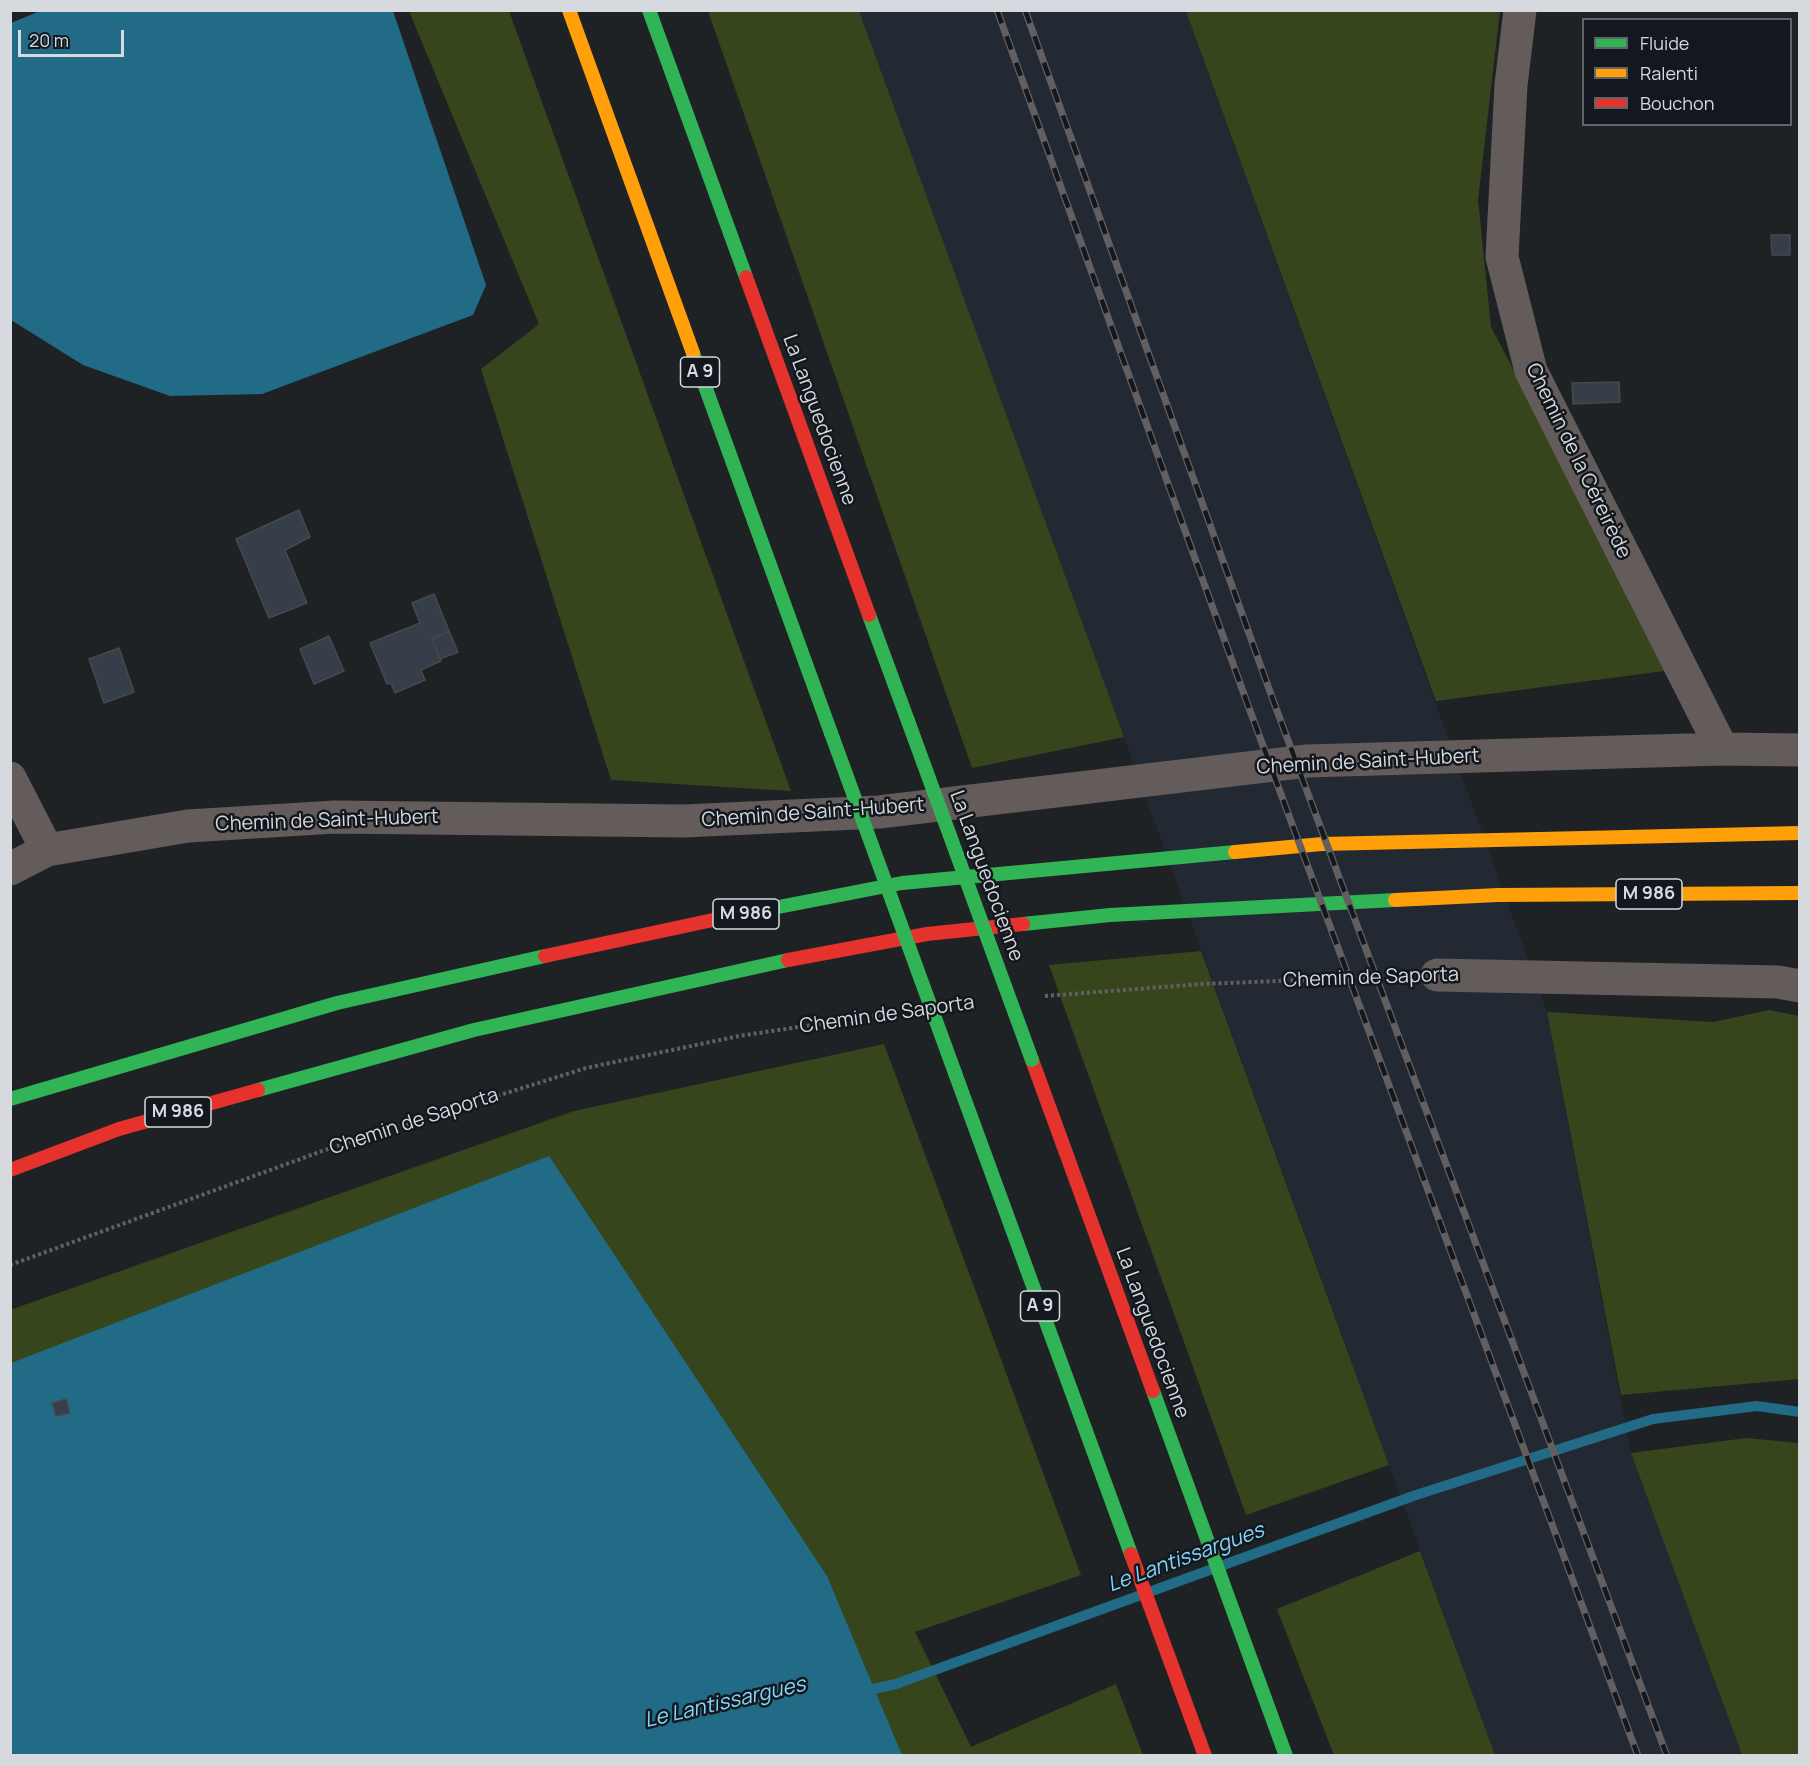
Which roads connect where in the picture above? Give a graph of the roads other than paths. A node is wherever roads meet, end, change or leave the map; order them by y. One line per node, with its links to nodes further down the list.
1 (568, 10): 15 (main road, A 9, bridge)
2 (649, 10): 16 (main road, La Languedocienne, bridge)
3 (1520, 10): 4 (street, Chemin de la Céreirède)
4 (1722, 749): 5 (street, Chemin de Saint-Hubert); 8 (street, Chemin de Saint-Hubert)
5 (1800, 750)
6 (10, 778): 8 (street)
7 (1800, 833): 13 (main road, M 986)
8 (46, 850): 9 (street, Chemin de Saint-Hubert)
9 (10, 869)
10 (1800, 893): 14 (main road, M 986)
11 (1437, 975): 12 (street, Chemin de Saporta)
12 (1800, 986)
13 (10, 1099)
14 (10, 1170)
15 (1205, 1755)
16 (1286, 1755)

